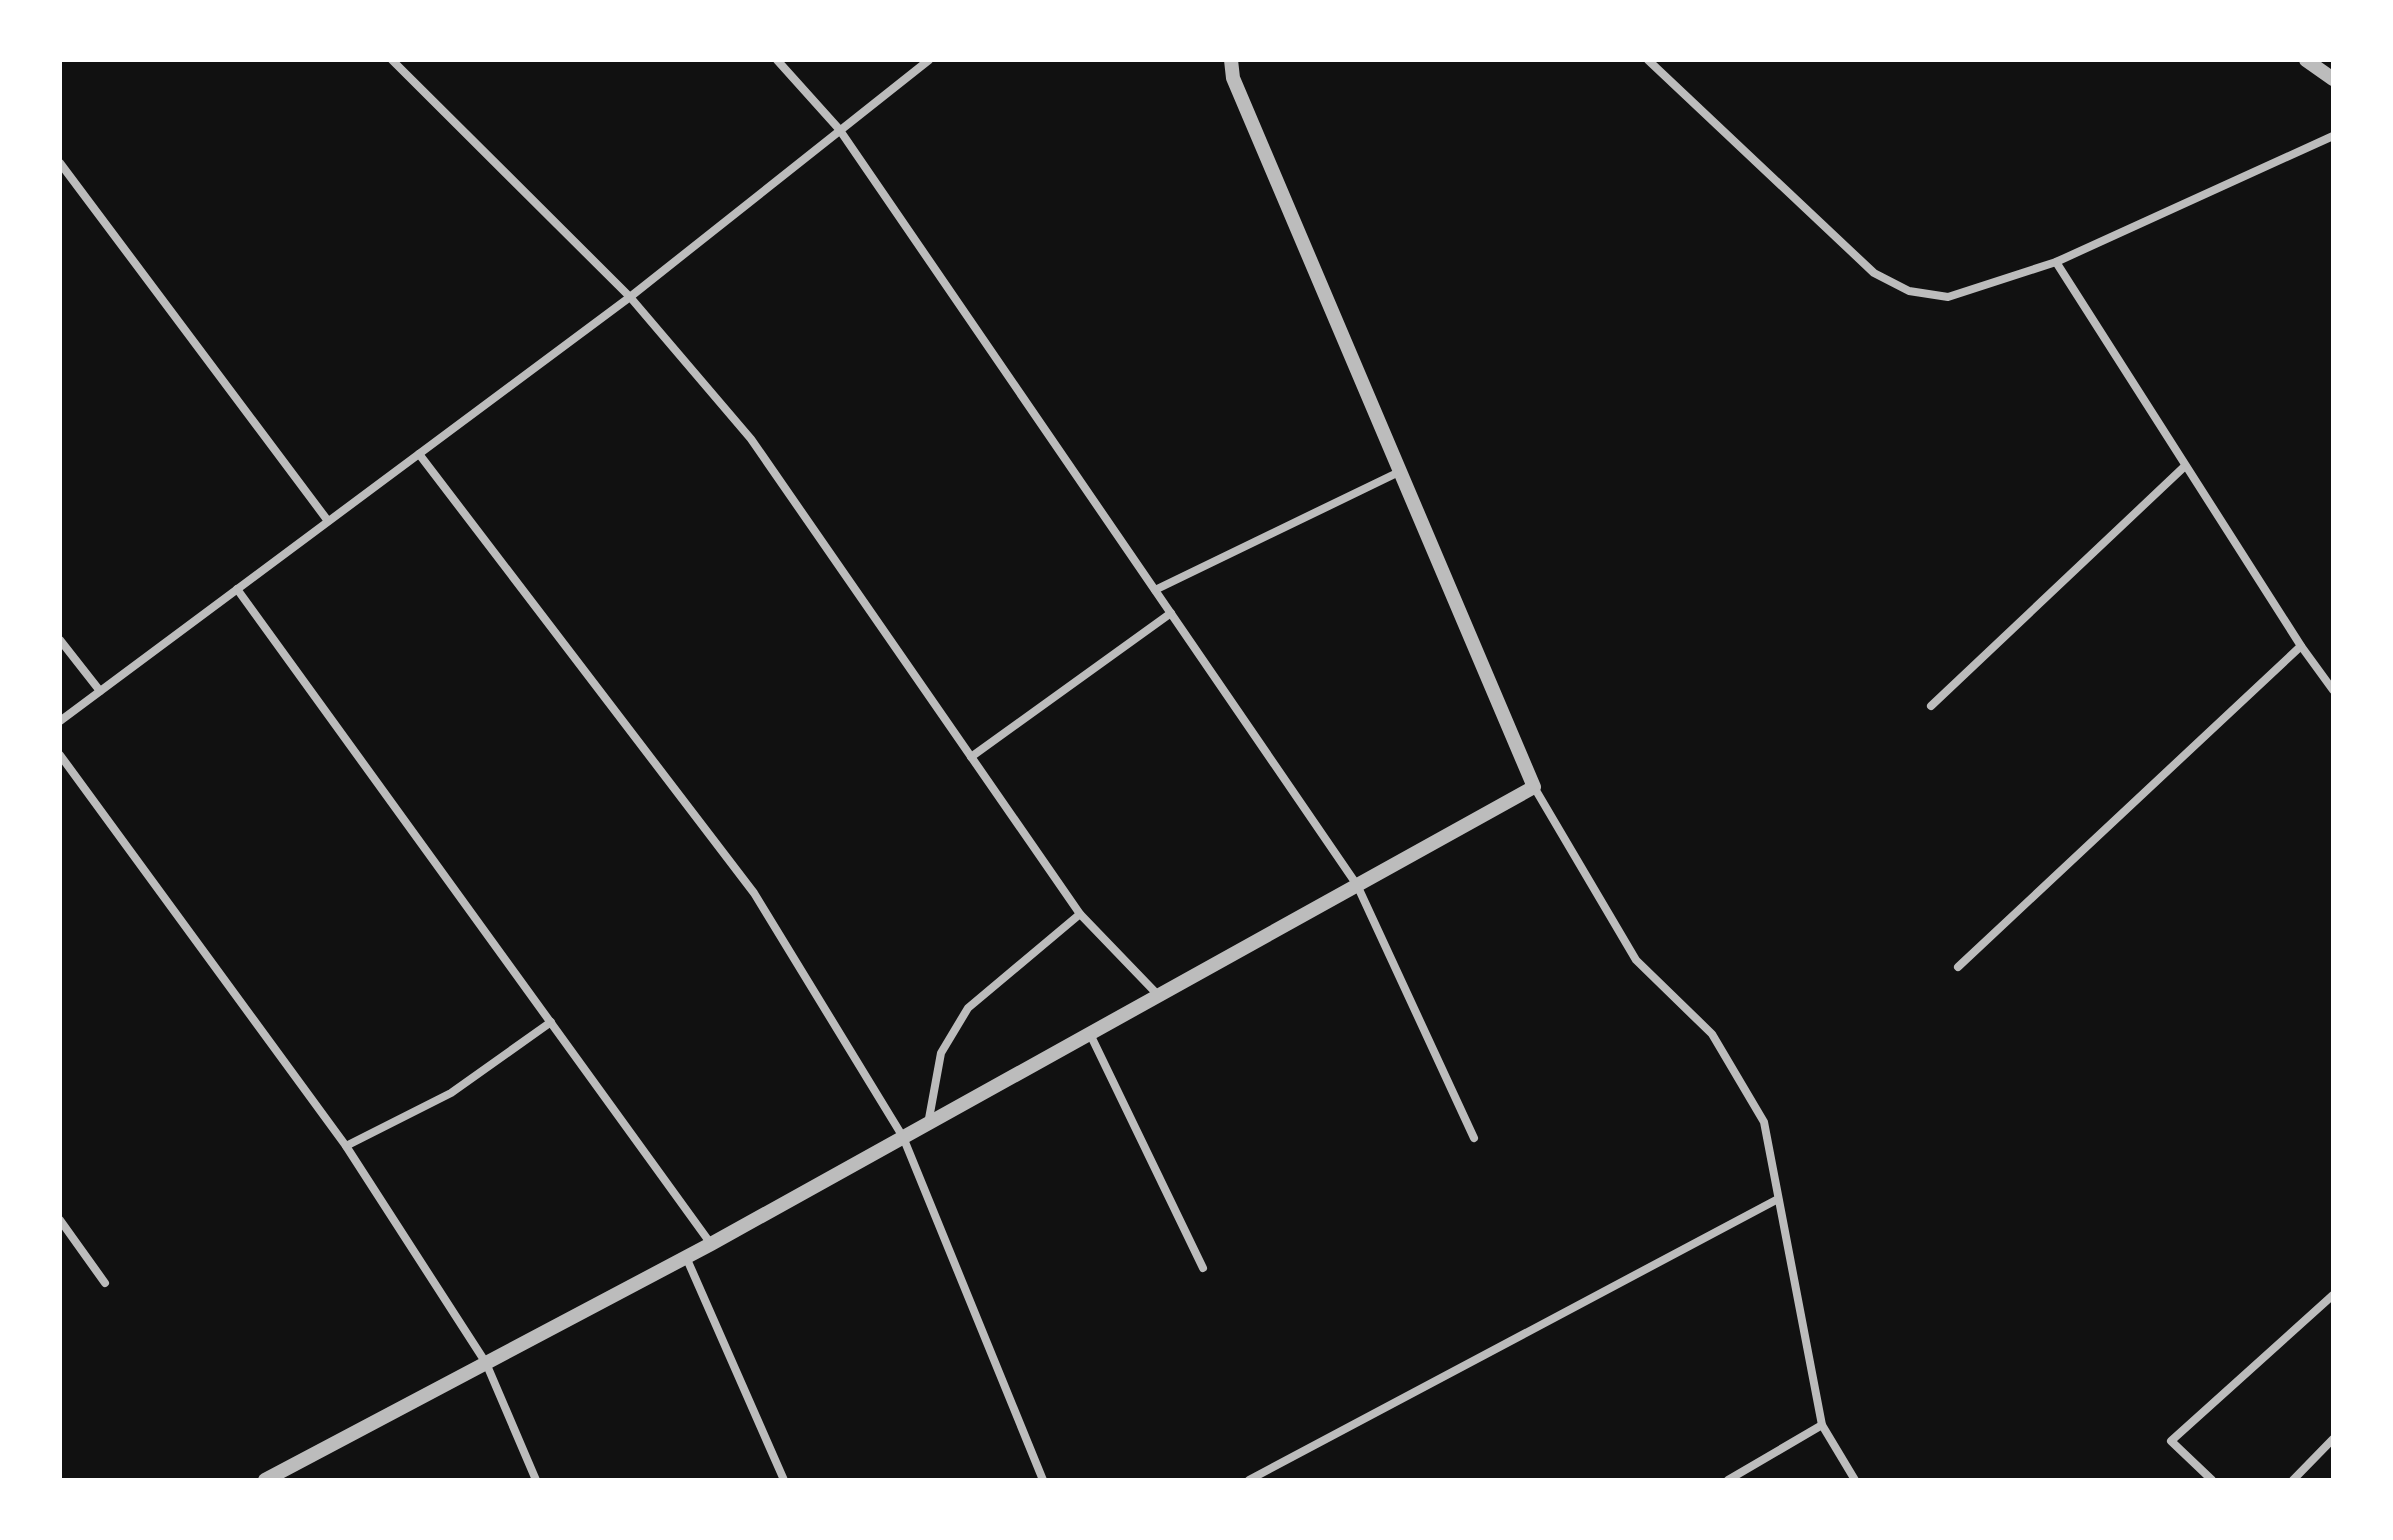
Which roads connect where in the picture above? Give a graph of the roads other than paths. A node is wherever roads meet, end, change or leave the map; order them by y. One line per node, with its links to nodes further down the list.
1 (392, 60): 12 (street)
2 (777, 60): 8 (street)
3 (929, 60): 8 (street)
4 (1231, 60): 15 (street)
5 (1648, 60): 11 (street)
6 (2306, 60): 7 (street)
7 (2333, 79)
8 (839, 129): 12 (street); 18 (street)
9 (2333, 136): 11 (street)
10 (60, 163): 16 (street)
11 (2056, 262): 14 (street)
12 (630, 297): 13 (street); 27 (street)
13 (419, 454): 16 (street); 36 (street)
14 (2185, 466): 21 (street); 24 (street)
15 (1399, 472): 18 (street); 28 (street)
16 (328, 521): 17 (street)
17 (237, 589): 23 (street); 33 (street)
18 (1155, 590): 19 (street)
19 (1171, 613): 27 (street); 29 (street)
20 (60, 640): 23 (street)
21 (2301, 646): 22 (street); 31 (street)
22 (2333, 690)
23 (100, 691): 25 (street)
24 (1931, 706)
25 (60, 721)
26 (60, 755): 38 (street)
27 (971, 757): 30 (street)
28 (1534, 787): 29 (street); 39 (street)
29 (1357, 885): 32 (street); 37 (street)
30 (1080, 914): 32 (street); 35 (street)
31 (1958, 967)
32 (1158, 995): 34 (street)
33 (551, 1022): 38 (street); 41 (street)
34 (1090, 1034): 35 (street); 43 (street)
35 (928, 1124): 36 (street)
36 (903, 1137): 41 (street); 52 (street)
37 (1474, 1138)
38 (346, 1146): 46 (street)
39 (1778, 1199): 47 (street); 53 (street)
40 (60, 1220): 44 (street)
41 (711, 1244): 42 (street)
42 (686, 1257): 46 (street); 51 (street)
43 (1203, 1268)
44 (105, 1283)
45 (2333, 1295): 56 (street)
46 (486, 1363): 49 (street); 50 (street)
47 (1822, 1425): 54 (street); 55 (street)
48 (2333, 1439): 57 (street)
49 (265, 1480)
50 (536, 1480)
51 (784, 1480)
52 (1043, 1480)
53 (1249, 1480)
54 (1728, 1480)
55 (1855, 1480)
56 (2212, 1480)
57 (2293, 1480)

